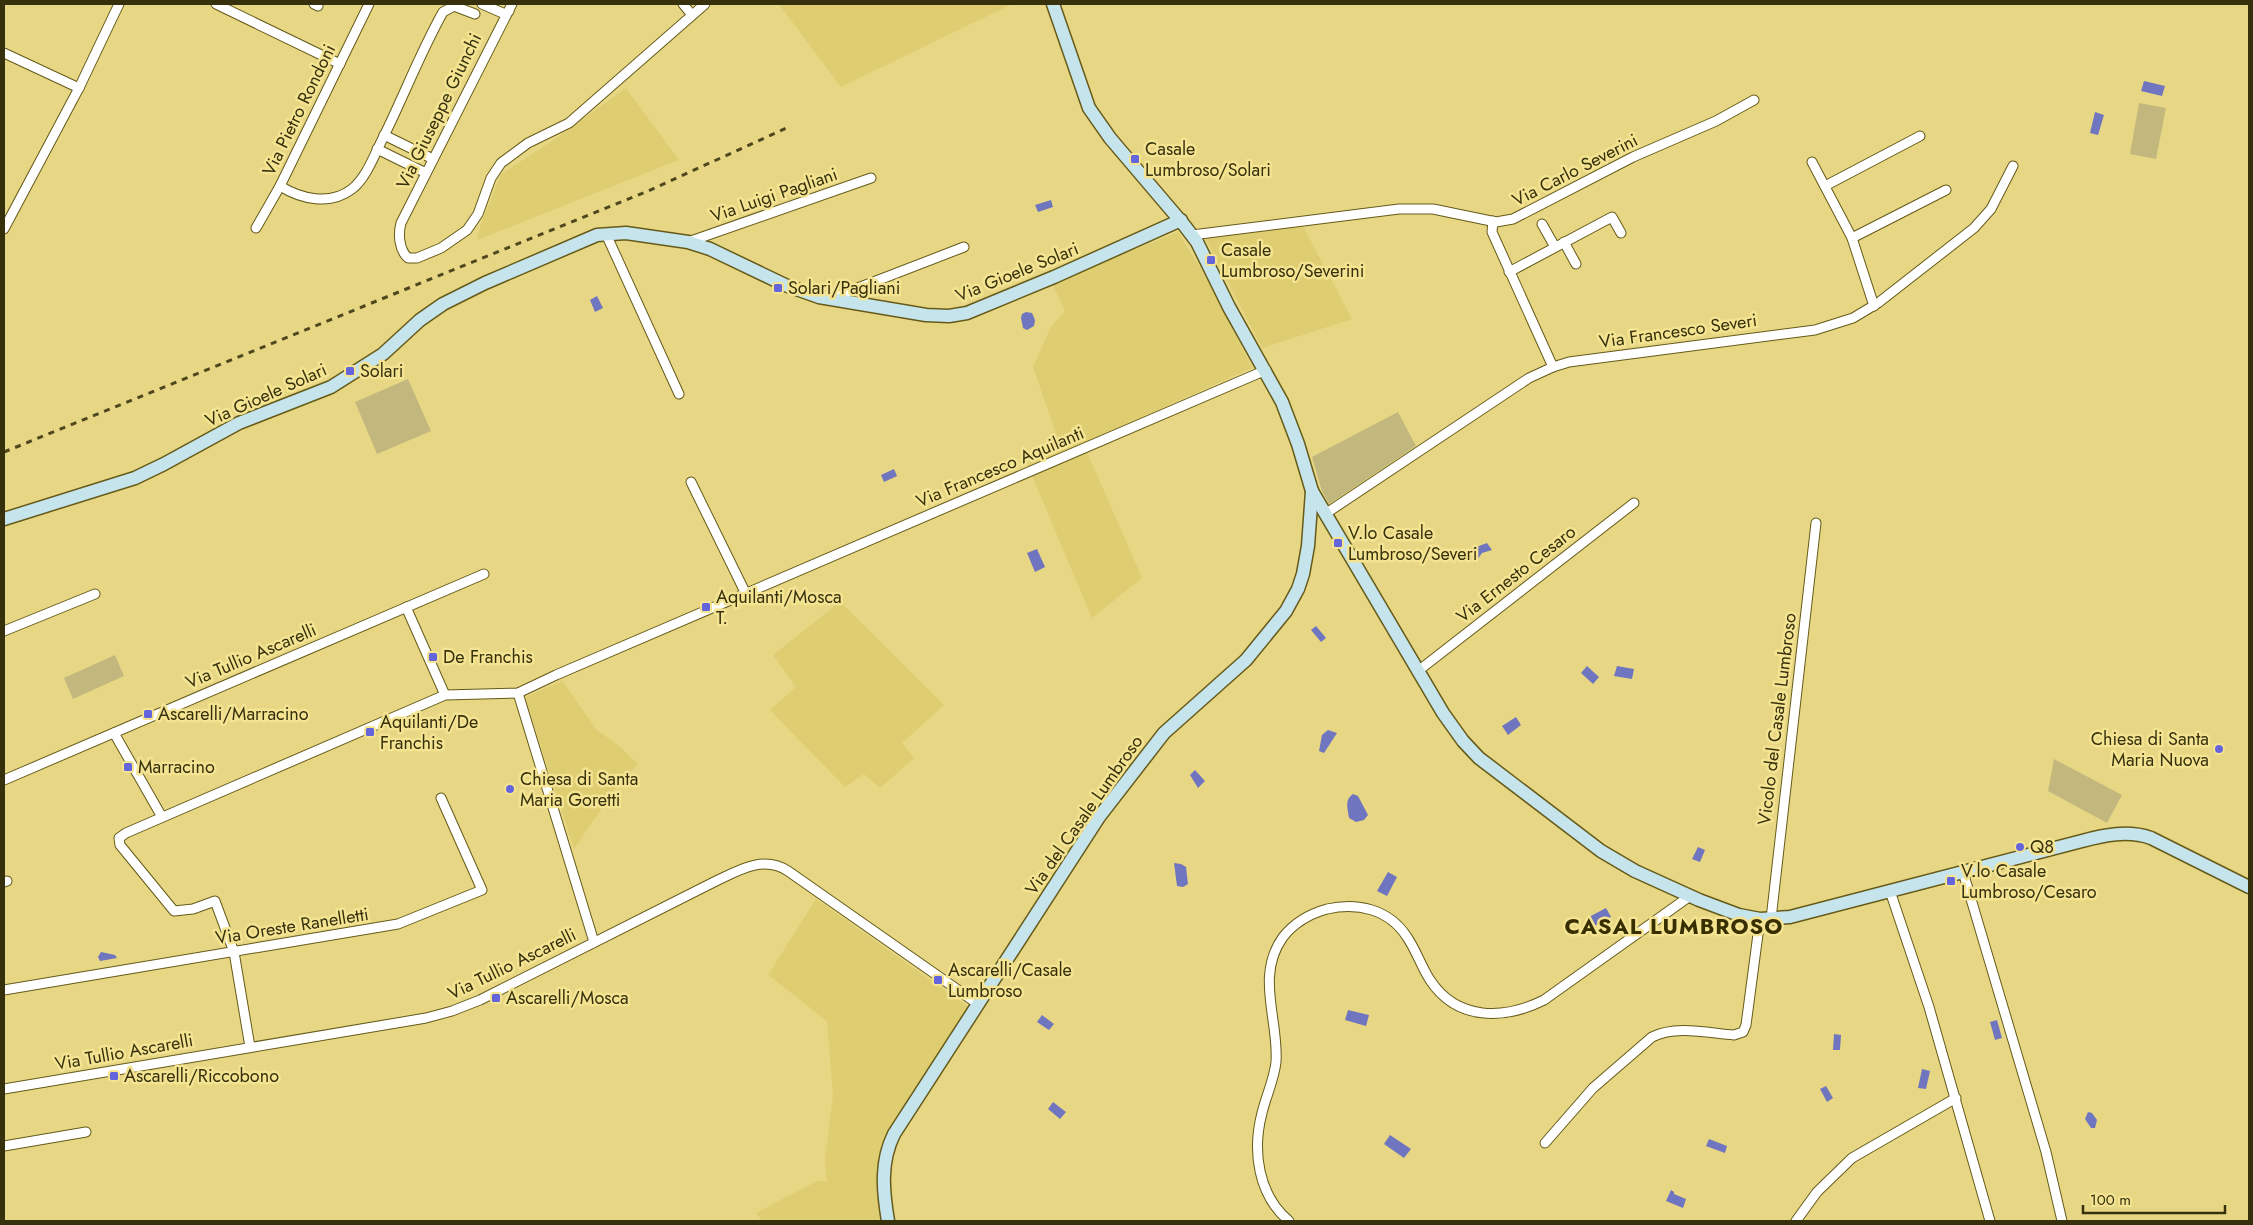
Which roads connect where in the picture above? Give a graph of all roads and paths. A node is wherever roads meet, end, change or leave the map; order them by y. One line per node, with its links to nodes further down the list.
1 (120, 4): 15 (street)
2 (216, 4): 14 (street)
3 (369, 4): 14 (street, Via Pietro Rondoni)
4 (482, 4): 11 (street)
5 (512, 4): 11 (street, Via Giuseppe Giunchi)
6 (517, 4): 11 (street)
7 (683, 4): 12 (street)
8 (705, 4): 12 (street)
9 (1053, 4): 28 (street, Via del Casale Lumbroso)
10 (475, 14): 17 (street)
11 (505, 14): 20 (street, Via Giuseppe Giunchi)
12 (692, 15): 23 (street, Via Giuseppe Giunchi)
13 (4, 53): 15 (street)
14 (340, 64): 25 (street, Via Pietro Rondoni)
15 (79, 88): 32 (street)
16 (1754, 100): 29 (street, Via Carlo Severini)
17 (384, 135): 19 (street); 20 (street)
18 (1920, 136): 26 (street)
19 (377, 149): 23 (street); 25 (street)
20 (433, 159): 23 (street, Via Giuseppe Giunchi)
21 (1812, 162): 26 (street)
22 (2013, 166): 44 (street, Via Francesco Severi)
23 (426, 173)
24 (871, 178): 37 (street, Via Luigi Pagliani)
25 (280, 186): 31 (street, Via Pietro Rondoni)
26 (1825, 186): 36 (street)
27 (1946, 190): 36 (street)
28 (1181, 220): 35 (street, Via del Casale Lumbroso); 43 (street, Via Gioele Solari)
29 (1492, 221): 35 (street, Via Carlo Severini); 42 (street)
30 (1542, 224): 39 (street)
31 (256, 228)
32 (4, 229)
33 (1621, 233): 38 (street)
34 (606, 234): 37 (street, Via Gioele Solari); 47 (street); 52 (street, Via Gioele Solari)
35 (1192, 235): 46 (street, Via del Casale Lumbroso)
36 (1852, 238): 44 (street)
37 (688, 242): 43 (street, Via Gioele Solari)
38 (1564, 242): 39 (street); 41 (street)
39 (1555, 247): 42 (street)
40 (964, 248): 43 (street)
41 (1576, 264)
42 (1509, 272): 45 (street)
43 (829, 299)
44 (1874, 306): 45 (street, Via Francesco Severi)
45 (1553, 367): 51 (street, Via Francesco Severi)
46 (1266, 370): 49 (street, Via del Casale Lumbroso); 56 (street, Via Francesco Aquilanti)
47 (679, 394)
48 (691, 482): 56 (street)
49 (1312, 491): 51 (street); 74 (street, Via del Casale Lumbroso)
50 (1634, 503): 59 (street, Via Ernesto Cesaro)
51 (1325, 514): 59 (street)
52 (4, 519)
53 (1816, 523): 70 (street, Vicolo del Casale Lumbroso)
54 (484, 574): 57 (street, Via Tullio Ascarelli)
55 (95, 594): 58 (street)
56 (746, 594): 60 (street, Via Francesco Aquilanti)
57 (406, 607): 61 (street); 62 (street, Via Tullio Ascarelli)
58 (4, 631)
59 (1418, 671): 69 (street)
60 (518, 693): 61 (street, Via Francesco Aquilanti); 71 (street)
61 (444, 695): 65 (street, Via Francesco Aquilanti)
62 (114, 733): 63 (street, Via Tullio Ascarelli); 65 (street)
63 (4, 780)
64 (441, 798): 72 (street, Via Oreste Ranelletti)
65 (162, 817): 72 (street, Via Francesco Aquilanti)
66 (1963, 872): 67 (street); 68 (street); 85 (street)
67 (2249, 887)
68 (1890, 891): 70 (street); 77 (street)
69 (1690, 896): 70 (street); 82 (street)
70 (1766, 919): 79 (street, Vicolo del Casale Lumbroso)
71 (594, 942): 74 (street, Via Tullio Ascarelli); 75 (street, Via Tullio Ascarelli)
72 (234, 952): 73 (street, Via Oreste Ranelletti); 75 (street)
73 (4, 990)
74 (978, 1004): 81 (street, Via del Casale Lumbroso)
75 (250, 1047): 76 (street, Via Tullio Ascarelli)
76 (4, 1089)
77 (1956, 1098): 83 (street); 84 (street)
78 (86, 1132): 80 (street)
79 (1545, 1143)
80 (4, 1146)
81 (888, 1221)
82 (1289, 1221)
83 (1796, 1221)
84 (1990, 1221)
85 (2062, 1221)

